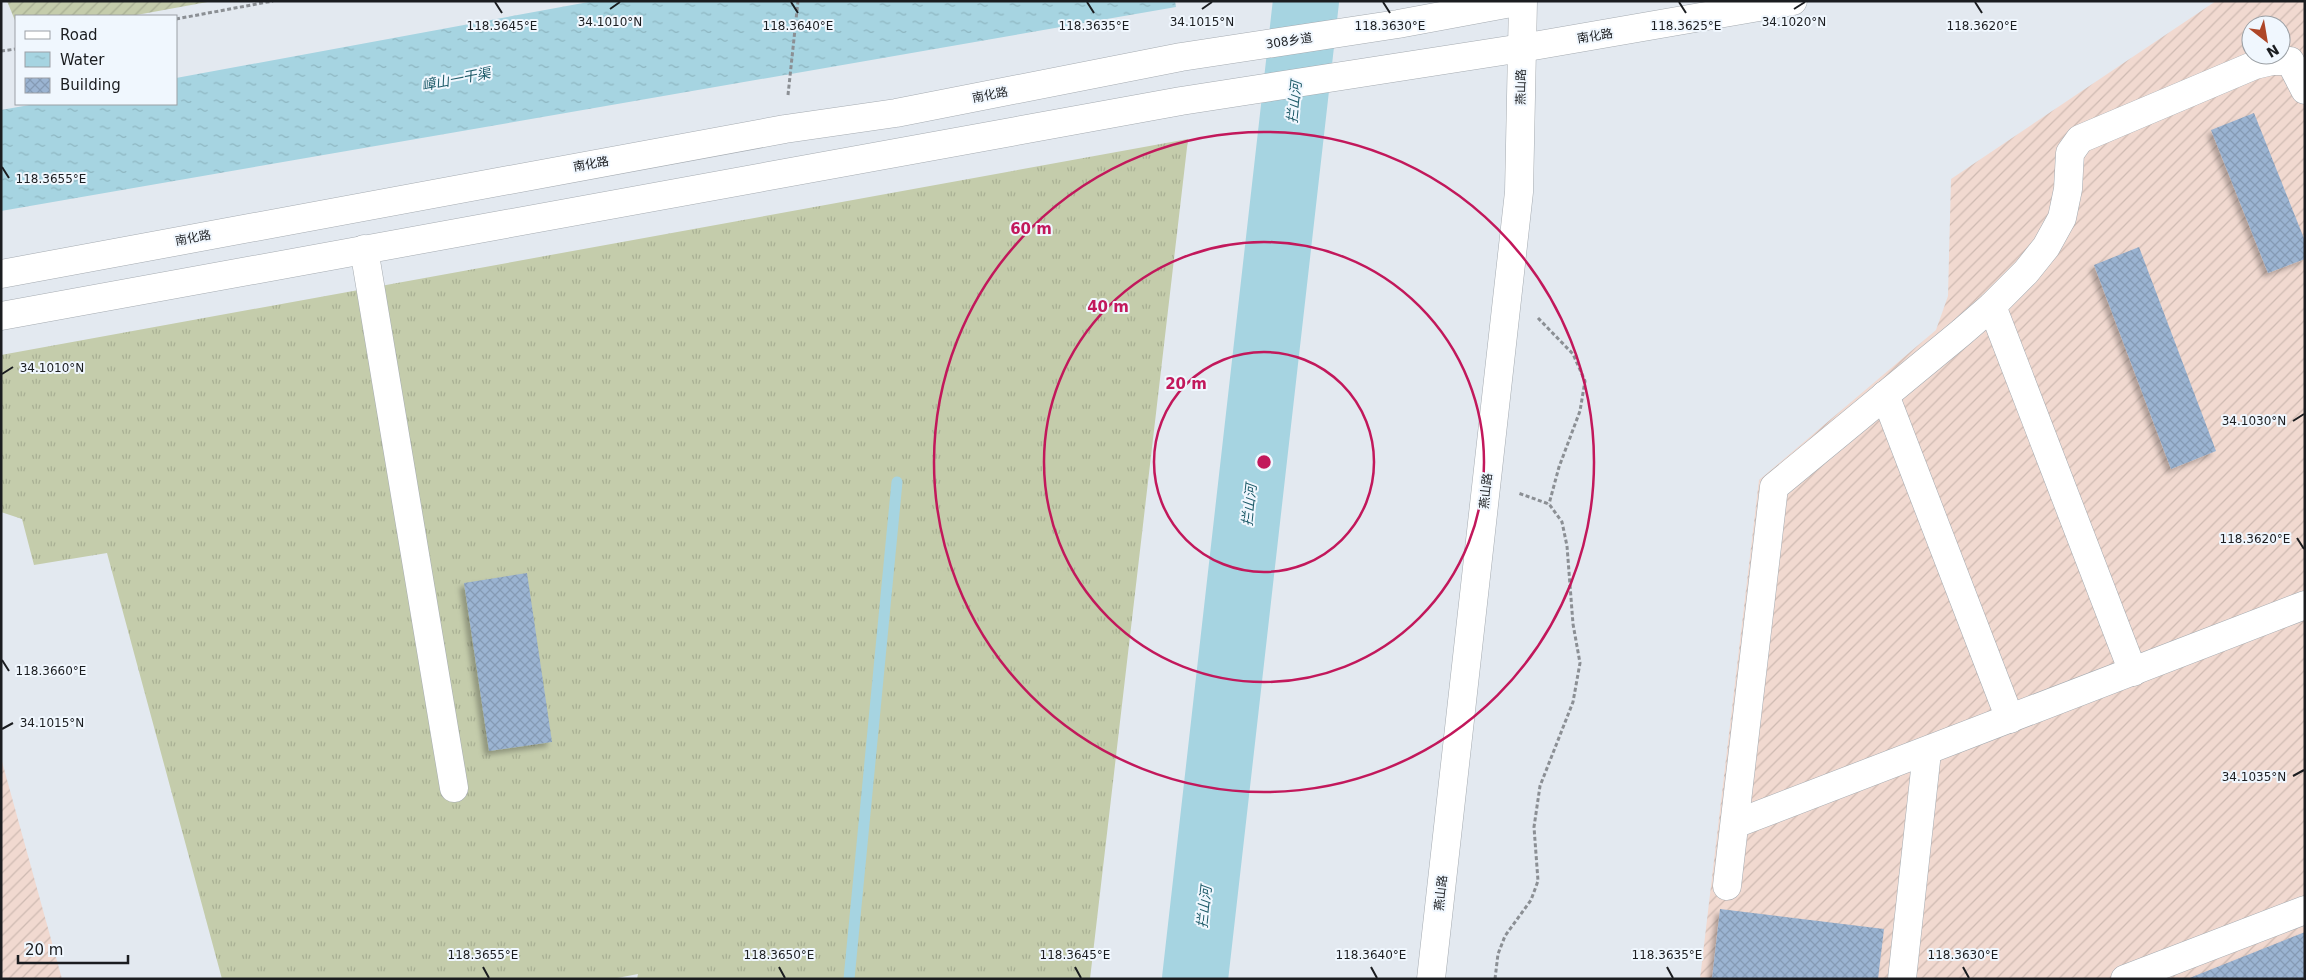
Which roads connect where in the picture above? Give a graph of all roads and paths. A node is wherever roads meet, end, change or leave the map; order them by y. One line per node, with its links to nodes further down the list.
1 (273, 1): 5 (path)
2 (798, 1): 10 (path)
3 (1522, 1): 6 (main road, 燕山路); 9 (main road, 308乡道)
4 (1793, 1): 6 (main road, 南化路)
5 (178, 19)
6 (1522, 48): 12 (main road, 南化路); 14 (main road, 燕山路)
7 (15, 49): 8 (path)
8 (1, 51)
9 (1181, 58): 13 (main road, 南化路)
10 (788, 84)
11 (2305, 90): 15 (main road)
12 (364, 250): 16 (main road); 24 (main road)
13 (1, 274)
14 (1508, 294): 18 (main road, 燕山路); 19 (path)
15 (1992, 306): 17 (main road); 21 (main road)
16 (1, 316)
17 (1886, 395): 22 (main road); 25 (main road)
18 (1487, 482): 19 (path); 28 (main road, 燕山路)
19 (1549, 504): 29 (path)
20 (2305, 605): 21 (main road)
21 (2133, 672): 22 (main road)
22 (2010, 719): 23 (main road)
23 (1927, 752): 25 (main road); 30 (main road)
24 (454, 788)
25 (1735, 824): 26 (main road)
26 (1727, 886)
27 (2305, 910): 31 (main road)
28 (1431, 979)
29 (1495, 979)
30 (1902, 979)
31 (2125, 979)

